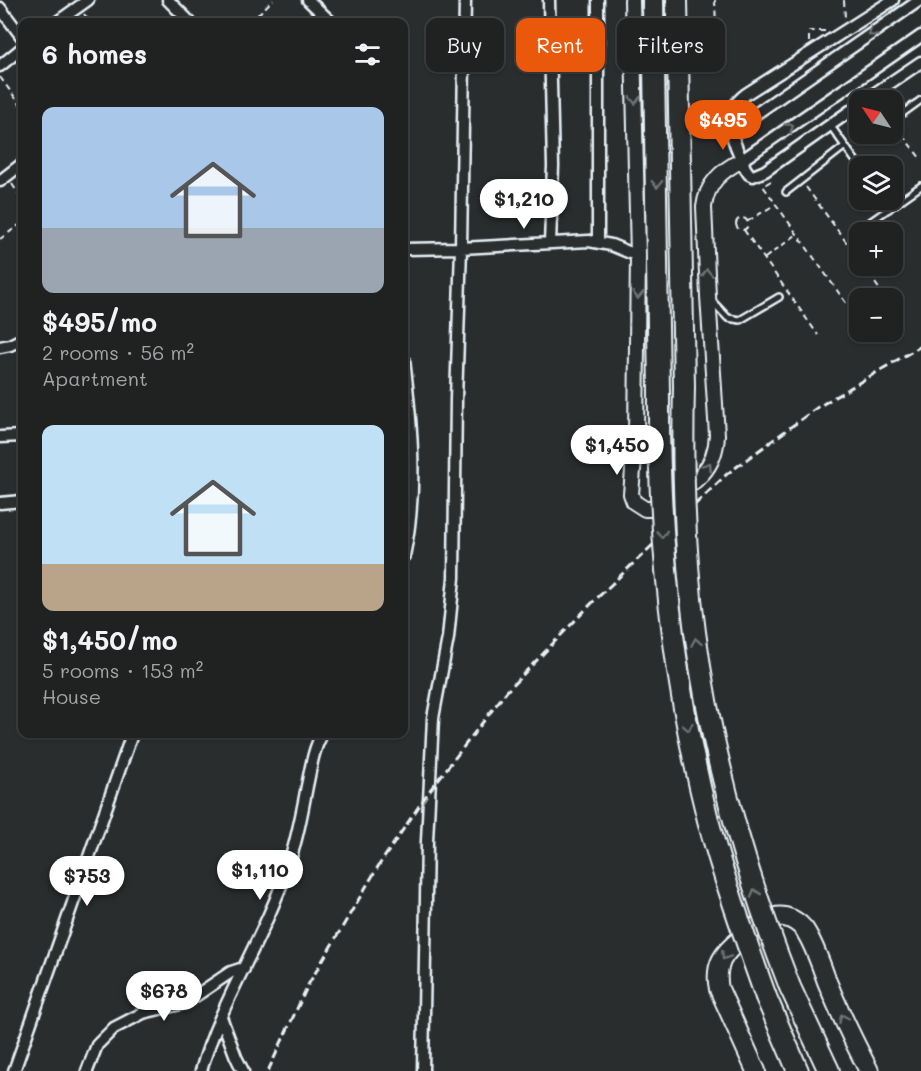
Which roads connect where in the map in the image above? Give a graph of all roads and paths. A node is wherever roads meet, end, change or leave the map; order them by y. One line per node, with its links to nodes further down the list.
1 (88, 0): 16 (street)
2 (168, 0): 17 (street)
3 (273, 0): 18 (path)
4 (308, 0): 19 (street)
5 (465, 0): 58 (street)
6 (549, 0): 56 (street)
7 (598, 0): 55 (street)
8 (632, 0): 60 (street, one-way to 60)
9 (653, 0): 84 (highway, one-way to 84, bridge)
10 (676, 0): 85 (highway, one-way to 10, bridge)
11 (715, 0): 20 (path)
12 (893, 0): 14 (street)
13 (920, 0): 33 (street, one-way to 33)
14 (877, 4): 33 (street)
15 (0, 8): 21 (street)
16 (63, 18)
17 (186, 18)
18 (254, 18)
19 (327, 18)
20 (716, 18)
21 (18, 33)
22 (921, 36): 38 (street, one-way to 22)
23 (18, 51): 24 (street)
24 (0, 66)
25 (919, 66): 27 (street)
26 (0, 77): 29 (path)
27 (881, 90)
28 (921, 100): 31 (lane)
29 (18, 102)
30 (849, 112): 32 (street)
31 (903, 114)
32 (830, 125): 35 (lane); 38 (street)
33 (731, 131): 38 (street)
34 (903, 136): 37 (path)
35 (845, 146): 36 (lane); 42 (lane)
36 (852, 156)
37 (921, 159)
38 (742, 160): 62 (street, one-way to 38)
39 (18, 167): 40 (street)
40 (3, 178): 45 (path)
41 (772, 179): 47 (path)
42 (801, 179): 44 (lane); 57 (path)
43 (921, 186): 46 (lane)
44 (786, 192)
45 (18, 195)
46 (903, 199)
47 (776, 204): 49 (path); 53 (path)
48 (888, 210): 50 (lane)
49 (747, 222): 52 (path); 52 (path)
50 (870, 222)
51 (18, 226): 54 (path)
52 (744, 230): 61 (path)
53 (797, 234): 61 (path); 64 (path)
54 (0, 239)
55 (598, 242): 56 (street); 60 (street)
56 (550, 243): 58 (street)
57 (849, 246)
58 (461, 248): 59 (street); 82 (street)
59 (408, 249)
60 (638, 256): 62 (street, one-way to 62)
61 (765, 258): 65 (path)
62 (708, 296): 63 (lane)
63 (779, 297)
64 (846, 303)
65 (819, 335)
66 (18, 341): 67 (street)
67 (0, 347)
68 (408, 406): 73 (street)
69 (18, 436): 70 (street)
70 (0, 438)
71 (18, 501): 72 (street)
72 (0, 503)
73 (408, 538)
74 (131, 738): 78 (street)
75 (320, 738): 76 (street)
76 (244, 969): 77 (street); 79 (street)
77 (221, 1017): 80 (street); 81 (street)
78 (14, 1071)
79 (87, 1071)
80 (201, 1071)
81 (243, 1071)
82 (423, 1071)
83 (756, 1071): 86 (highway, one-way to 83)
84 (798, 1071)
85 (829, 1071)
86 (869, 1071)

